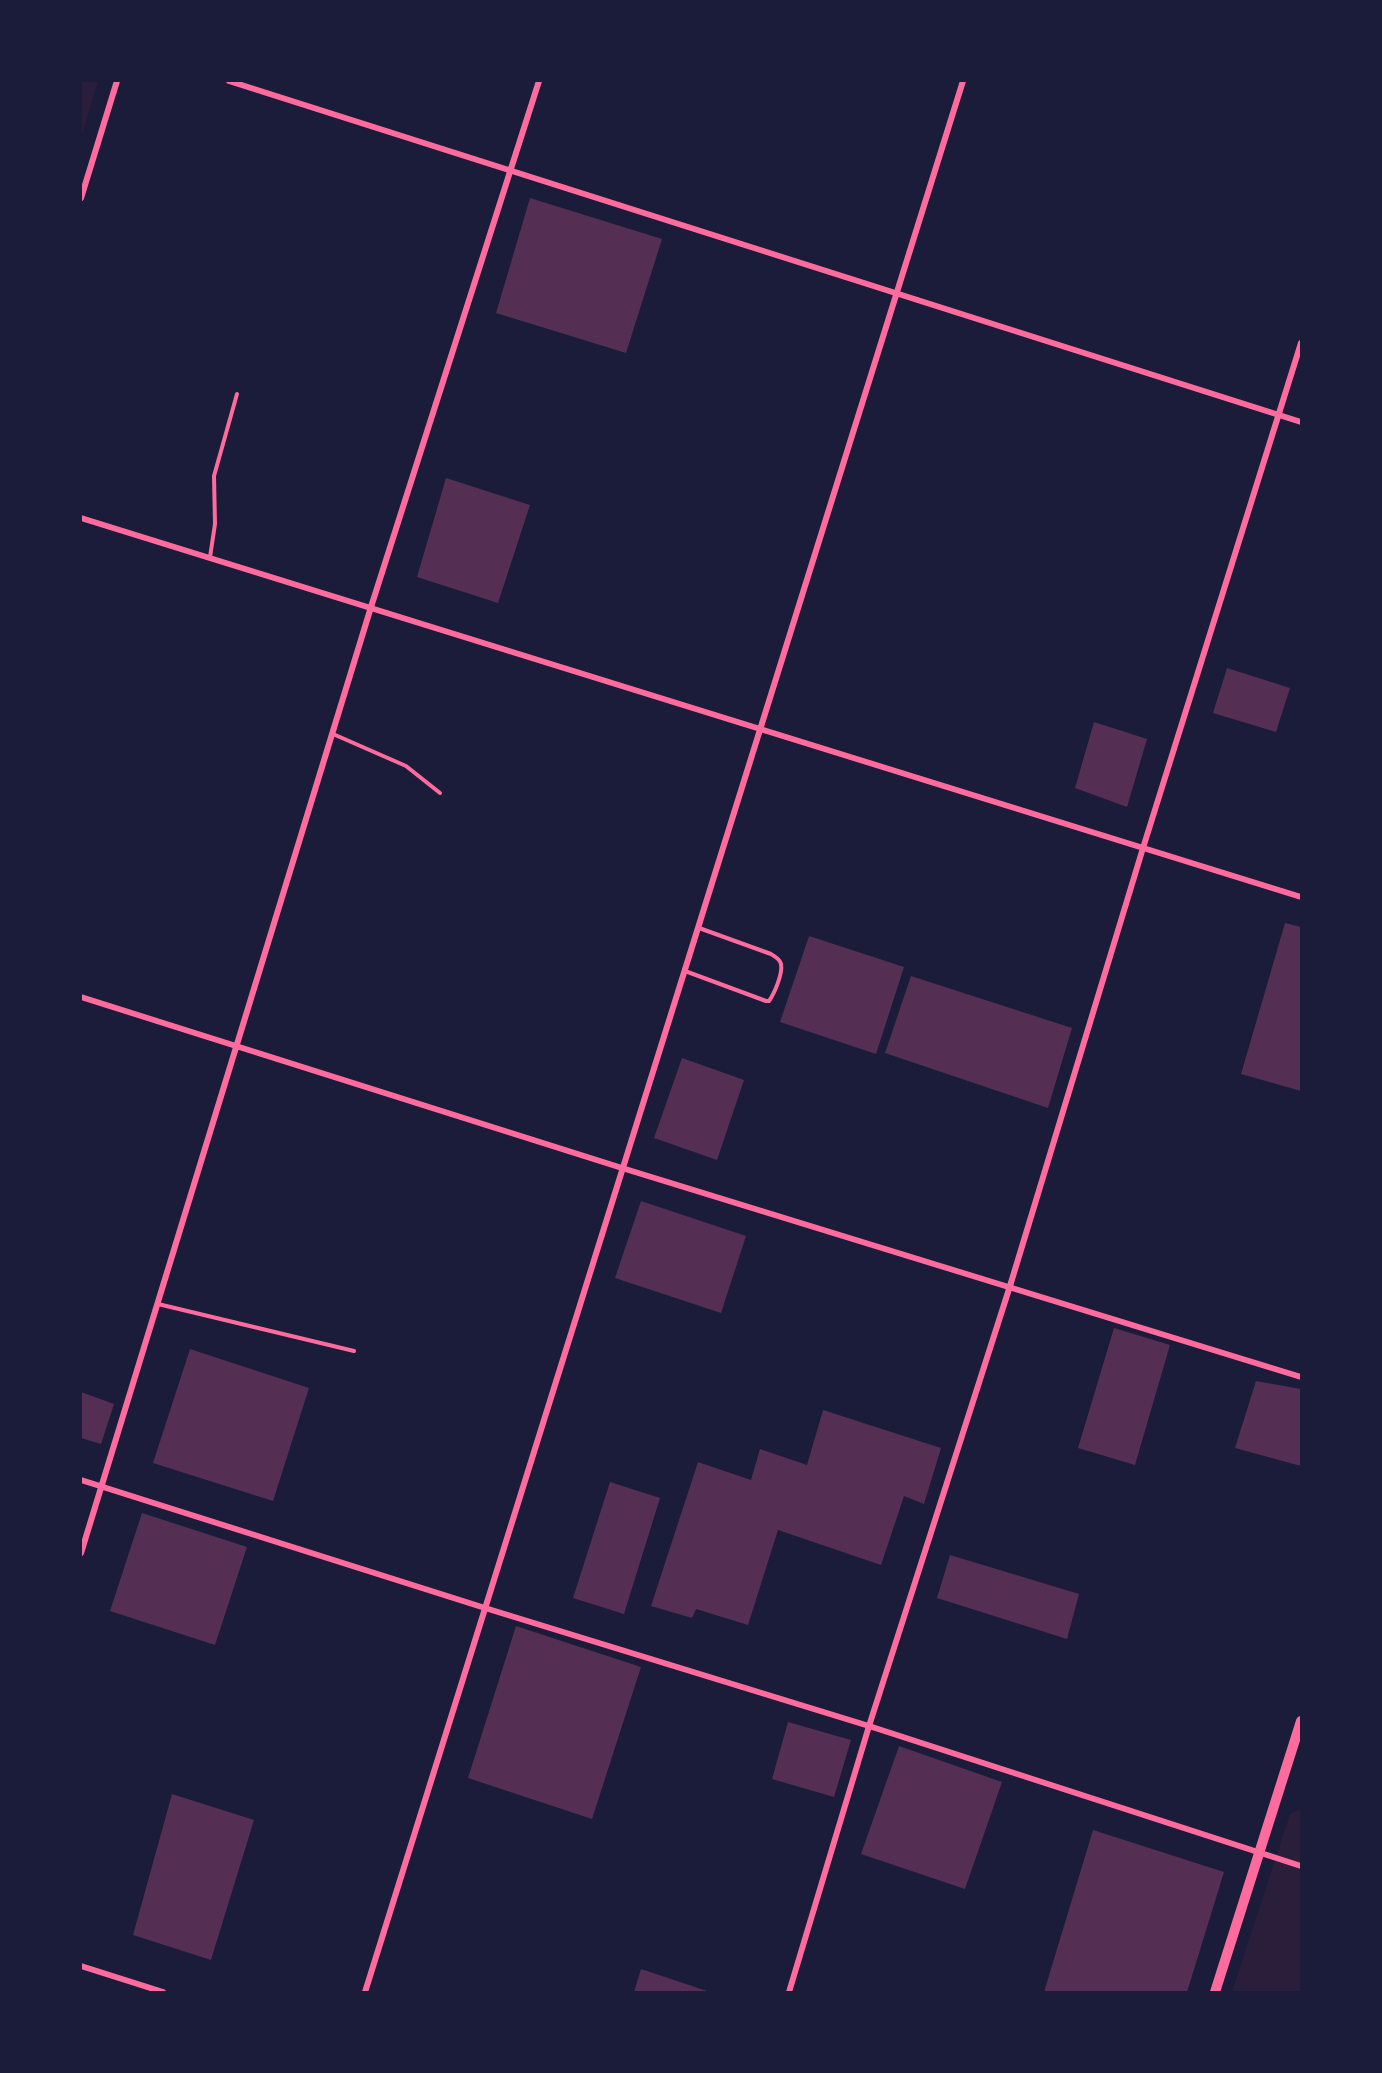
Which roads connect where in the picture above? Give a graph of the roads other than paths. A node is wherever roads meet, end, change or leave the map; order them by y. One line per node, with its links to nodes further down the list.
1 (117, 81): 6 (street)
2 (229, 81): 5 (street)
3 (539, 81): 5 (street)
4 (963, 81): 7 (street)
5 (510, 172): 7 (street); 14 (street)
6 (81, 198)
7 (896, 294): 10 (street); 15 (street)
8 (1301, 343): 10 (street)
9 (237, 394): 13 (lane)
10 (1278, 415): 11 (street); 18 (street)
11 (1301, 422)
12 (81, 518): 13 (street)
13 (210, 557): 14 (street)
14 (371, 607): 15 (street); 16 (street)
15 (761, 729): 18 (street); 20 (street)
16 (332, 734): 17 (lane); 23 (street)
17 (440, 794)
18 (1143, 848): 19 (street); 25 (street)
19 (1301, 897)
20 (698, 927): 21 (street); 21 (lane)
21 (685, 971): 24 (street)
22 (81, 997): 23 (street)
23 (236, 1045): 24 (street); 26 (street)
24 (622, 1168): 25 (street); 32 (street)
25 (1010, 1286): 28 (street); 34 (street)
26 (157, 1304): 27 (lane); 30 (street)
27 (354, 1351)
28 (1301, 1377)
29 (81, 1480): 30 (street)
30 (103, 1487): 31 (street); 32 (street)
31 (81, 1553)
32 (485, 1608): 34 (street); 39 (street)
33 (1301, 1721): 35 (main road)
34 (869, 1726): 35 (street); 40 (street)
35 (1260, 1853): 36 (street); 41 (main road)
36 (1301, 1866)
37 (81, 1966): 38 (street)
38 (163, 1992)
39 (365, 1992)
40 (789, 1992)
41 (1215, 1992)

